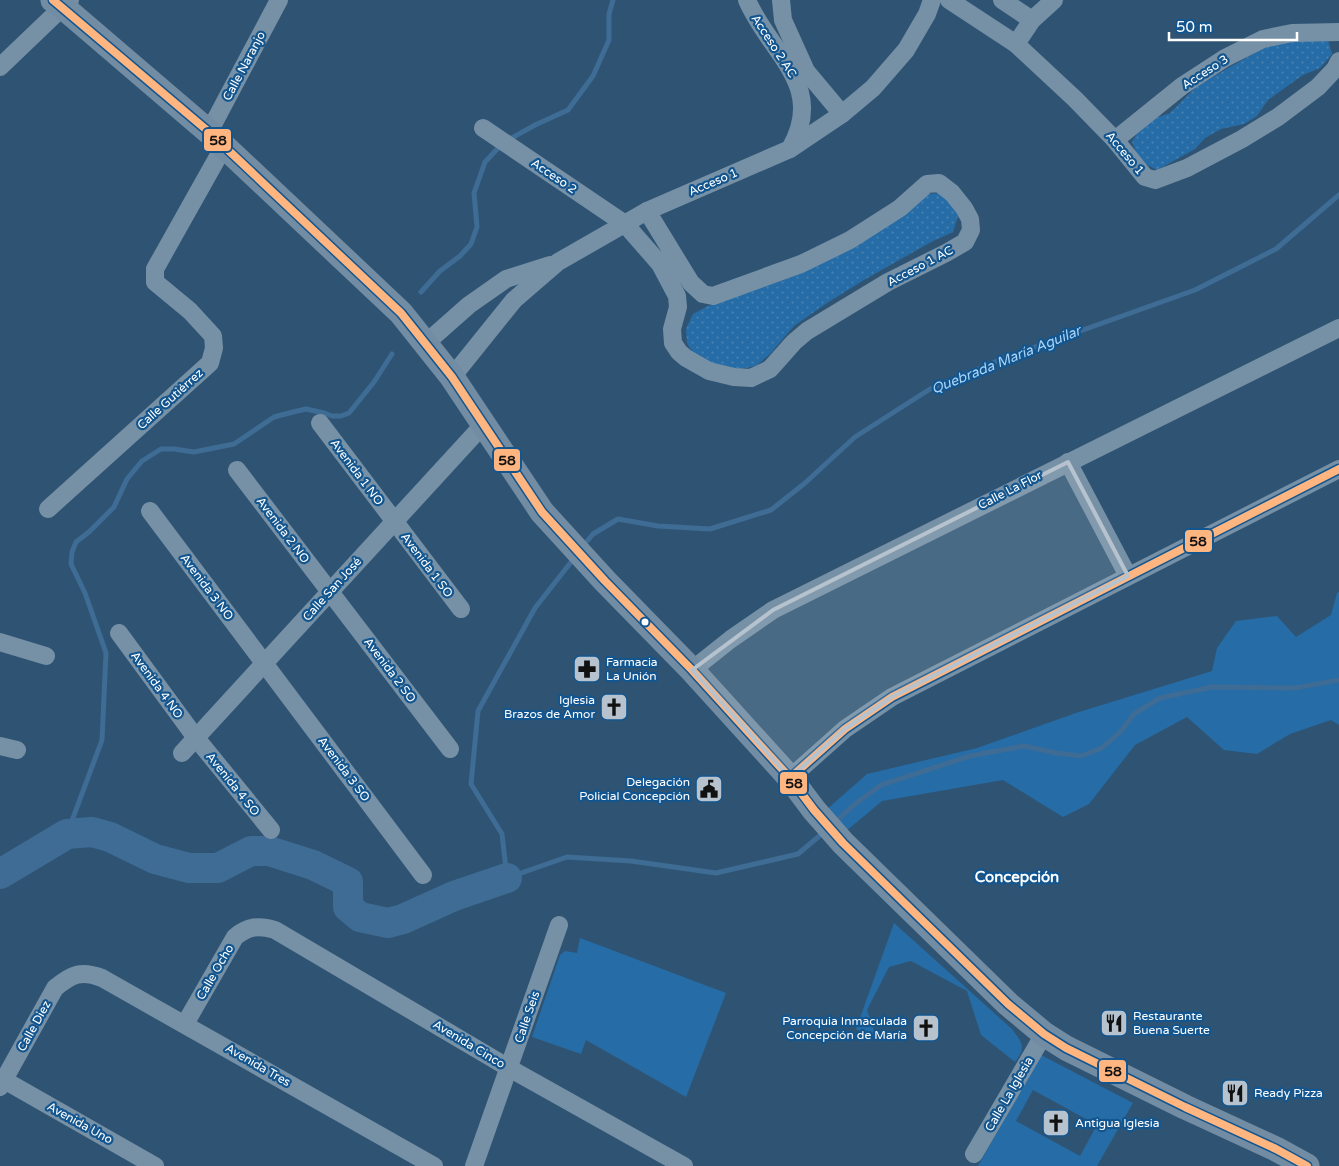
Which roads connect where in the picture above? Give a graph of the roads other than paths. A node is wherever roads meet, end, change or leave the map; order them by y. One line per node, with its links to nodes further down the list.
1 (279, 0): 18 (street, Calle Naranjo)
2 (747, 0): 11 (street, Acceso 2 AC)
3 (781, 0): 9 (street, Acceso 2 AC)
4 (932, 0): 16 (street, Acceso 1)
5 (949, 0): 13 (street, Acceso 1)
6 (1002, 0): 10 (street)
7 (1054, 0): 10 (street)
8 (62, 2): 15 (street); 18 (main road)
9 (783, 20): 11 (street); 16 (street, Acceso 2 AC)
10 (1032, 20): 13 (street)
11 (763, 29): 20 (street, Acceso 2 AC)
12 (1339, 32): 19 (street, Acceso 3)
13 (1016, 44): 19 (street, Acceso 1)
14 (1339, 61): 19 (street, Acceso 1)
15 (0, 67)
16 (842, 114): 20 (street, Acceso 1)
17 (483, 128): 22 (street, Acceso 2)
18 (216, 139): 25 (main road); 32 (street, Calle Gutiérrez)
19 (1115, 140)
20 (790, 149): 21 (street, Acceso 1)
21 (647, 211): 22 (street, Acceso 1); 22 (street, Acceso 1 AC)
22 (625, 224): 23 (street, Acceso 1)
23 (558, 262): 25 (street, Acceso 1); 26 (street, Acceso 1)
24 (1339, 328): 29 (street, Calle La Flor)
25 (426, 343): 26 (main road)
26 (452, 377): 28 (main road)
27 (320, 423): 34 (street, Avenida 1 NO)
28 (483, 424): 34 (street, Calle San José); 42 (main road)
29 (1068, 462): 35 (street); 42 (street, Calle La Flor)
30 (1339, 469): 35 (street)
31 (237, 470): 36 (street, Avenida 2 NO)
32 (48, 509)
33 (150, 511): 41 (street, Avenida 3 NO)
34 (394, 521): 36 (street, Calle San José); 37 (street, Avenida 1 SO)
35 (1128, 576): 48 (street)
36 (330, 591): 41 (street, Calle San José); 45 (street, Avenida 2 SO)
37 (461, 610)
38 (119, 632): 43 (street, Avenida 4 NO)
39 (0, 642): 40 (street)
40 (46, 656)
41 (264, 663): 43 (street, Calle San José); 50 (street, Avenida 3 SO)
42 (692, 670): 48 (main road)
43 (196, 738): 47 (street, Calle San José); 49 (street, Avenida 4 SO)
44 (0, 746): 46 (street)
45 (450, 749)
46 (17, 750)
47 (182, 753)
48 (790, 778): 55 (main road)
49 (271, 830)
50 (423, 875)
51 (558, 925): 56 (street, Calle Seis)
52 (253, 926): 54 (street, Calle Ocho); 56 (street, Avenida Cinco)
53 (78, 974): 54 (street, Avenida Tres); 57 (street, Calle Diez)
54 (185, 1024): 60 (street, Avenida Tres)
55 (1044, 1034): 58 (street, Calle La Iglesia); 63 (main road)
56 (509, 1068): 61 (street, Calle Seis); 62 (street, Avenida Cinco)
57 (2, 1084): 59 (street, Avenida Uno)
58 (974, 1154)
59 (155, 1166)
60 (434, 1166)
61 (474, 1166)
62 (684, 1166)
63 (1307, 1166)

